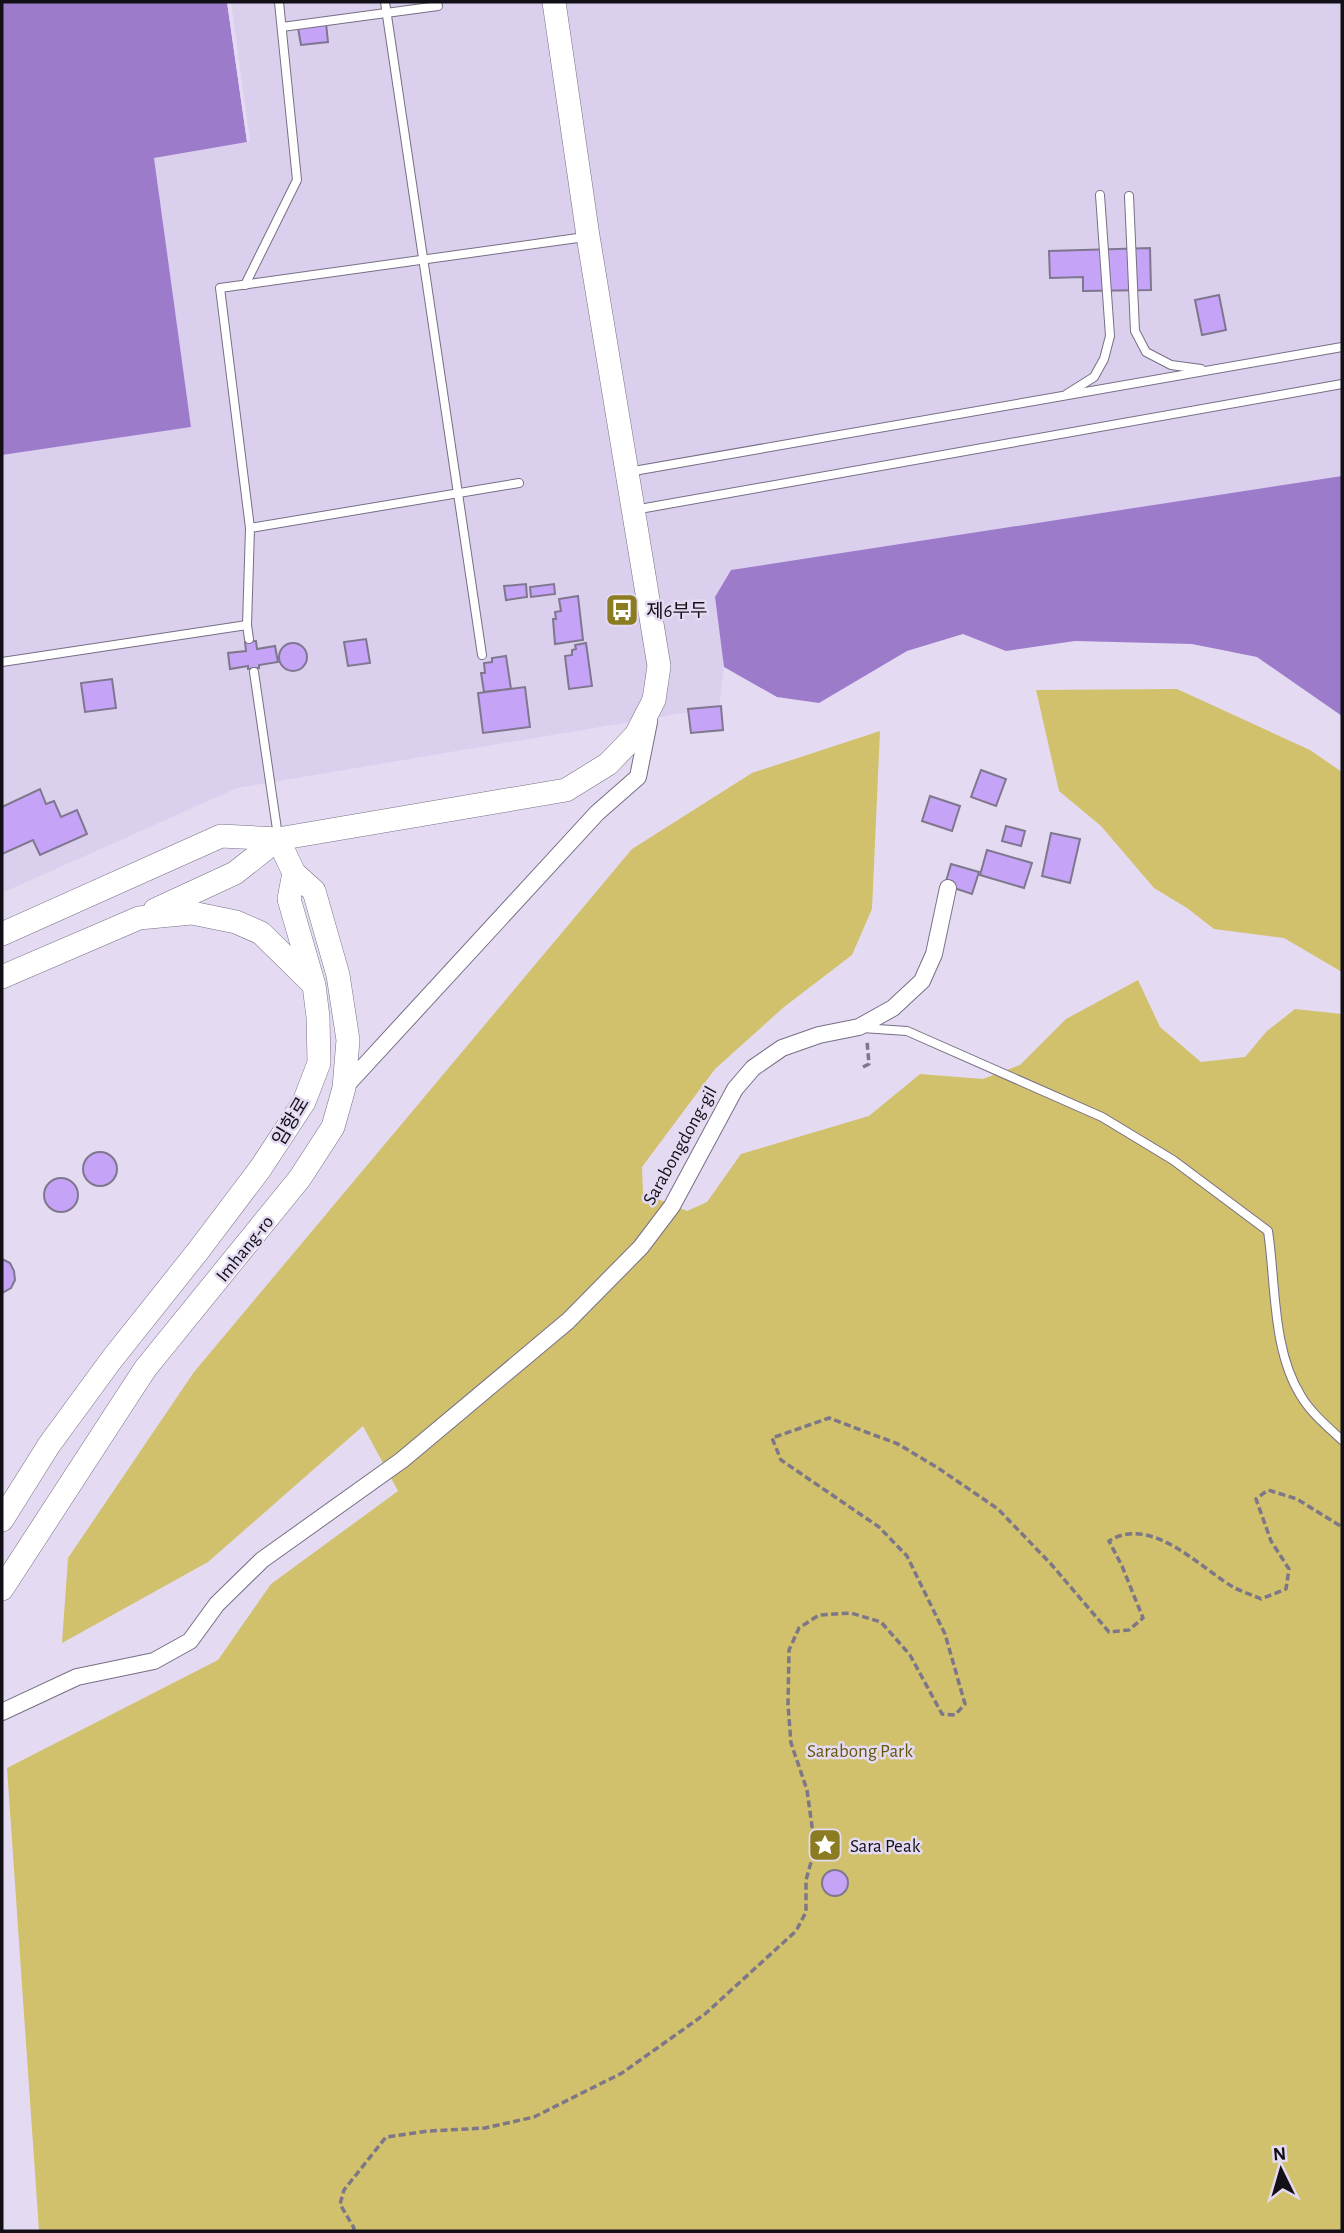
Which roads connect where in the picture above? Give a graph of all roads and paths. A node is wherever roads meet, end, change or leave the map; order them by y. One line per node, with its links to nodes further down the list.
1 (279, 2): 6 (lane)
2 (384, 2): 5 (lane)
3 (554, 2): 9 (main road)
4 (438, 6): 5 (lane)
5 (386, 12): 6 (lane); 10 (lane)
6 (282, 27): 11 (lane)
7 (1101, 195): 15 (lane)
8 (1129, 196): 13 (lane)
9 (588, 236): 10 (lane); 16 (main road)
10 (423, 260): 11 (lane); 18 (lane)
11 (244, 285): 20 (lane)
12 (1342, 347): 13 (lane)
13 (1210, 370): 15 (lane)
14 (1342, 384): 19 (lane)
15 (1064, 396): 16 (lane)
16 (628, 472): 19 (main road)
17 (519, 483): 18 (lane)
18 (458, 493): 20 (lane); 23 (lane)
19 (634, 510): 26 (main road)
20 (250, 528): 21 (lane)
21 (247, 625): 22 (lane); 24 (lane)
22 (249, 639)
23 (482, 655)
24 (2, 662)
25 (254, 672): 27 (lane)
26 (654, 700): 27 (main road); 36 (street)
27 (278, 839): 28 (main road, Imhang-ro); 30 (main road); 31 (main road)
28 (294, 873): 33 (main road, Imhang-ro); 36 (main road, Imhang-ro)
29 (947, 888): 34 (street)
30 (139, 918): 32 (main road); 33 (main road)
31 (2, 934)
32 (2, 977)
33 (313, 985): 38 (main road, 임항로)
34 (863, 1028): 35 (path); 37 (lane, Sarabongdong-gil); 41 (street, Sarabongdong-gil)
35 (863, 1067)
36 (344, 1088): 40 (main road, Imhang-ro)
37 (1342, 1440)
38 (2, 1520)
39 (1342, 1527): 42 (path)
40 (2, 1589)
41 (2, 1712)
42 (353, 2231)

